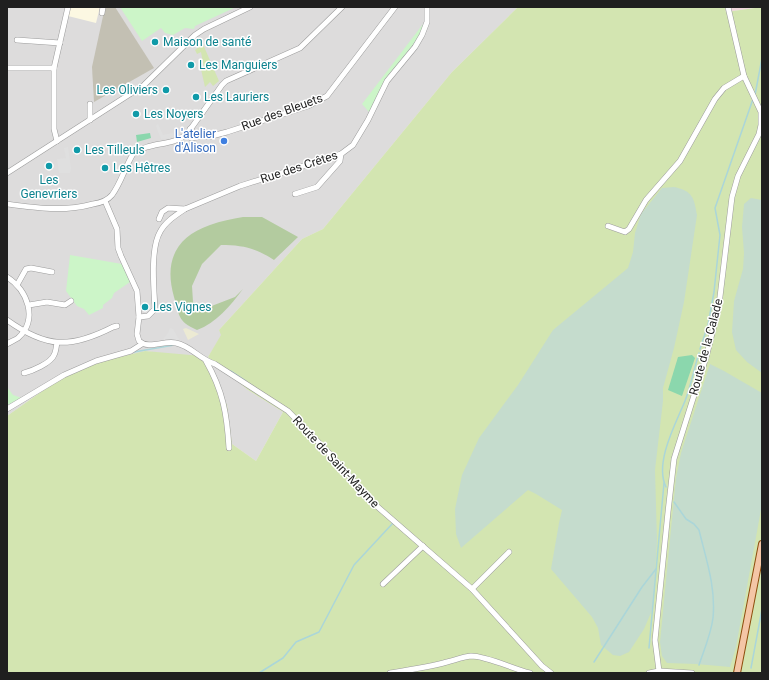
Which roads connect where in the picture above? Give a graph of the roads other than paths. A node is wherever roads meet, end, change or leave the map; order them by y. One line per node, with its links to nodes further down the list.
1 (68, 7): 8 (street)
2 (250, 7): 13 (street)
3 (342, 7): 14 (street)
4 (395, 7): 14 (street, Rue des Bleuets)
5 (427, 7): 16 (street, Rue des Crêtes)
6 (728, 7): 11 (street, Route de la Calade)
7 (17, 40): 8 (street)
8 (60, 43): 10 (street)
9 (7, 68): 10 (street)
10 (54, 68): 15 (street)
11 (744, 76): 23 (street); 45 (street, Route de la Calade)
12 (90, 104): 13 (street)
13 (90, 120): 15 (street)
14 (188, 131): 19 (street)
15 (57, 141): 17 (street)
16 (341, 154): 18 (street); 21 (street, Rue des Crêtes)
17 (7, 173)
18 (294, 194)
19 (105, 201): 20 (street); 29 (street)
20 (7, 204)
21 (185, 209): 22 (street, Rue des Crêtes); 29 (street, Rue des Crêtes)
22 (159, 219)
23 (608, 226)
24 (52, 272): 26 (street)
25 (7, 277): 26 (street)
26 (17, 284): 28 (street)
27 (71, 301): 28 (street)
28 (29, 305): 32 (street)
29 (139, 317): 35 (street)
30 (7, 320): 32 (street)
31 (117, 326): 33 (street)
32 (23, 332): 33 (street); 34 (street)
33 (57, 343): 37 (street)
34 (7, 344)
35 (142, 344): 36 (street, Route de Saint-Mayme); 38 (street)
36 (206, 360): 39 (street); 41 (street, Route de Saint-Mayme)
37 (24, 373)
38 (7, 409)
39 (229, 448)
40 (762, 544): 51 (main road)
41 (423, 546): 43 (street); 44 (street, Route de Saint-Mayme)
42 (509, 552): 44 (street)
43 (383, 584)
44 (472, 589): 48 (street, Route de Saint-Mayme)
45 (659, 671): 49 (street); 50 (street)
46 (390, 673): 47 (street)
47 (530, 673)
48 (551, 673)
49 (649, 673)
50 (692, 673)
51 (737, 673)

